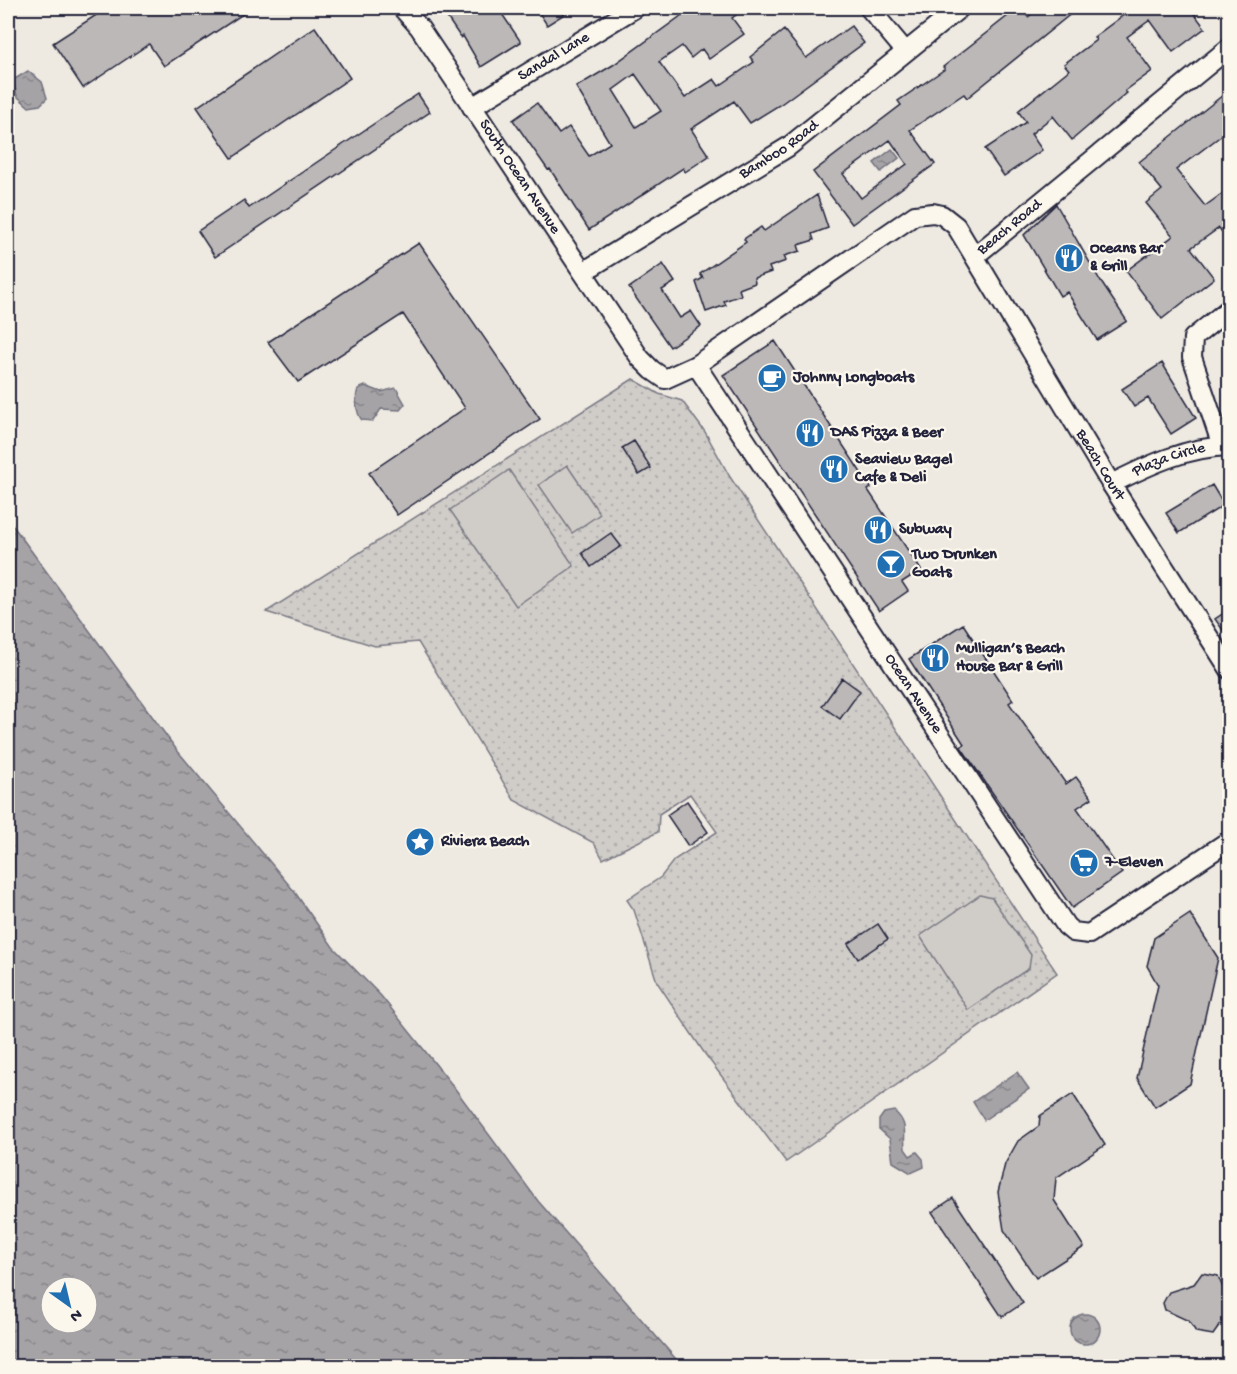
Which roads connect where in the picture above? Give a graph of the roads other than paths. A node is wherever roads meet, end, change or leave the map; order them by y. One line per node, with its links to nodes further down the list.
1 (402, 8): 7 (street, South Ocean Avenue)
2 (634, 8): 7 (street, Sandal Lane)
3 (869, 8): 6 (street)
4 (960, 8): 6 (street, Bamboo Road)
5 (1230, 47): 8 (street, Beach Road)
6 (905, 51): 9 (street, Bamboo Road)
7 (472, 107): 9 (street, South Ocean Avenue)
8 (975, 256): 11 (street, Beach Road); 13 (street, Beach Court)
9 (583, 272): 11 (street, South Ocean Avenue)
10 (1230, 308): 12 (street)
11 (696, 365): 15 (street, Ocean Avenue)
12 (1226, 446): 13 (street, Plaza Circle)
13 (1111, 484): 14 (street, Beach Court)
14 (1228, 668)
15 (1230, 840)

